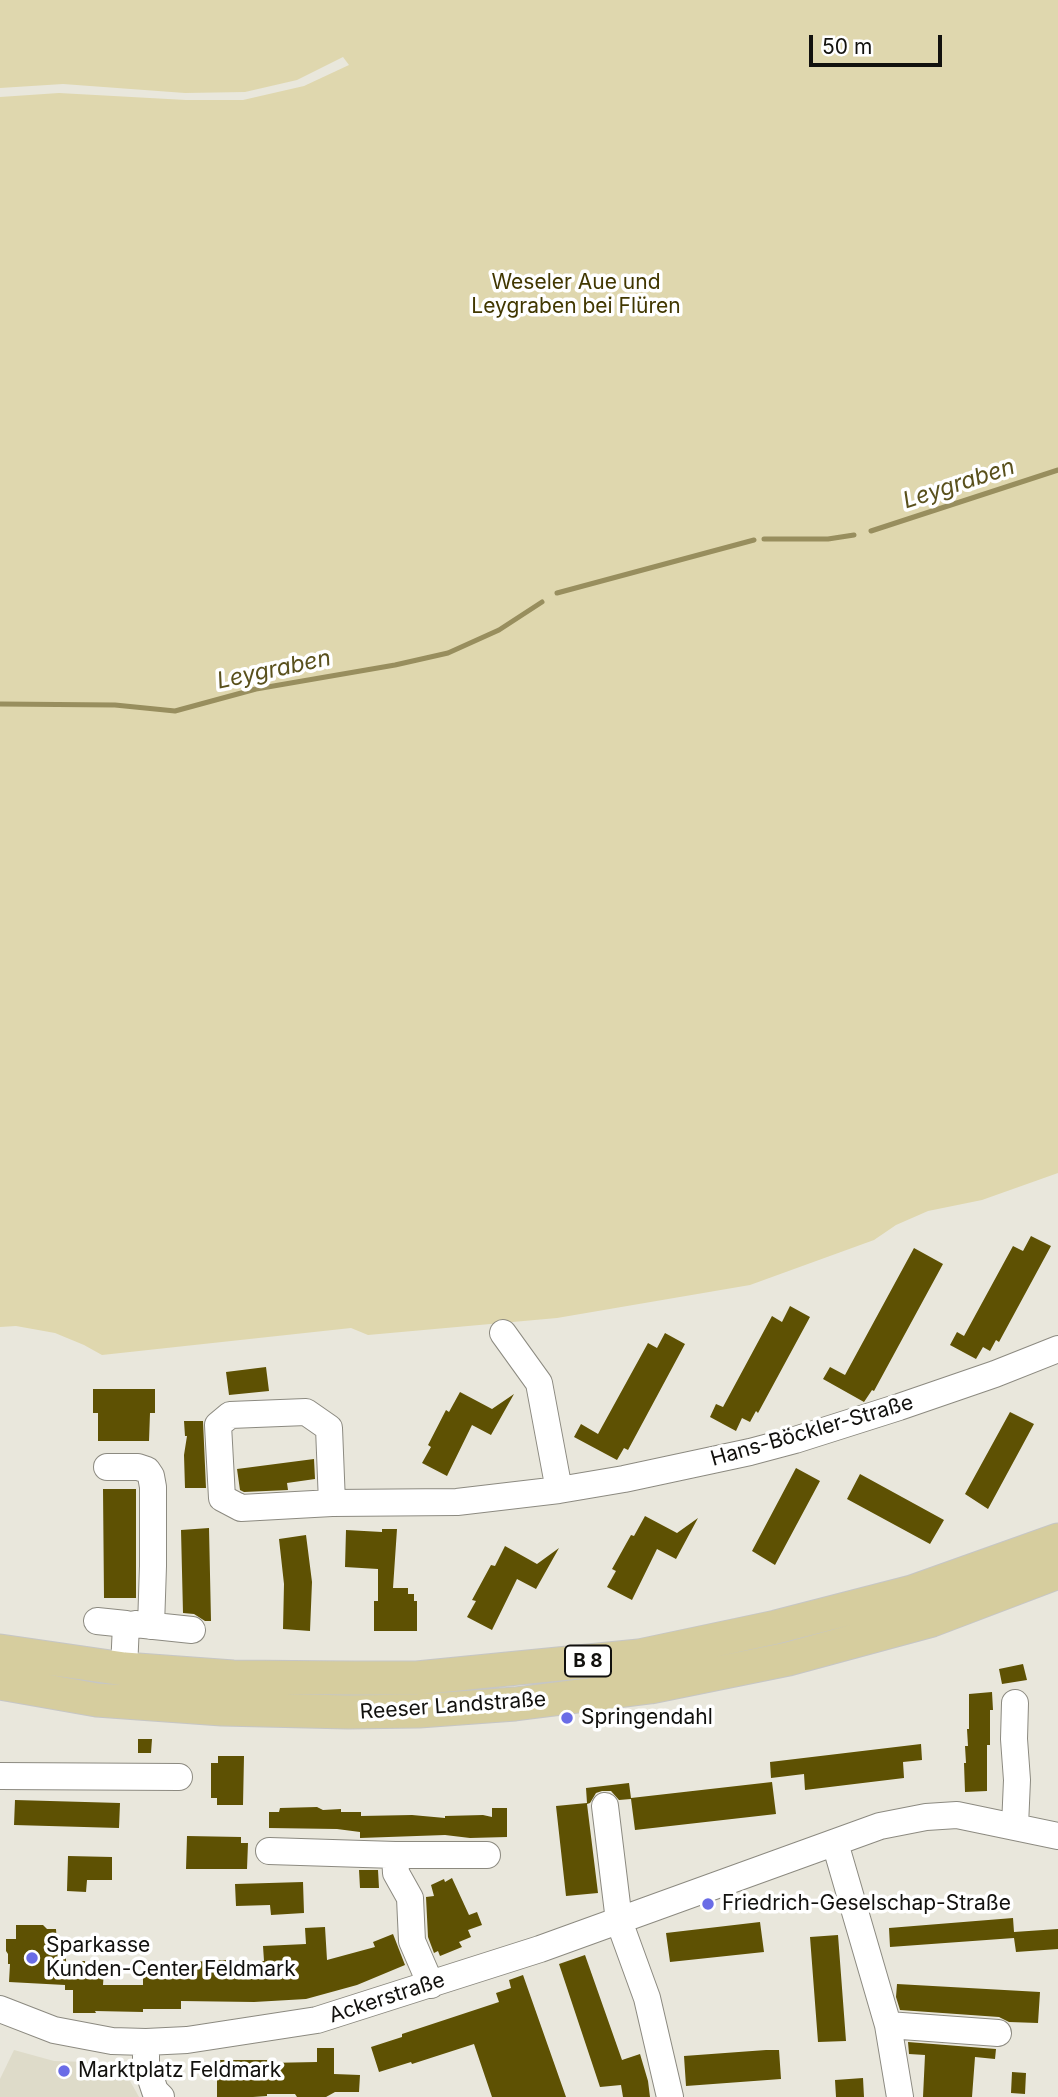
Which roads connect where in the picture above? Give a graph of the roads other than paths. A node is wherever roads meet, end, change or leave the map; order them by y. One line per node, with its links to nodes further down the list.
1 (503, 1333): 4 (street)
2 (1058, 1349): 4 (street, Hans-Böckler-Straße)
3 (107, 1467): 9 (street)
4 (559, 1490): 5 (street, Hans-Böckler-Straße)
5 (342, 1503): 5 (street, Hans-Böckler-Straße)
6 (1058, 1540): 12 (main road, Reeser Landstraße / B 8)
7 (1058, 1572): 13 (main road, Reeser Landstraße / B 8)
8 (97, 1621): 9 (street)
9 (139, 1625): 10 (street); 12 (street)
10 (192, 1630)
11 (0, 1651): 12 (main road, Reeser Landstraße / B 8)
12 (124, 1669)
13 (0, 1684)
14 (1015, 1703): 18 (street)
15 (0, 1776): 16 (street)
16 (179, 1777)
17 (605, 1806): 24 (street)
18 (1015, 1826): 19 (street, Ackerstraße); 20 (street, Ackerstraße)
19 (1058, 1836)
20 (835, 1843): 24 (street, Ackerstraße); 27 (street)
21 (269, 1851): 22 (street)
22 (395, 1855): 23 (street); 25 (street)
23 (487, 1855)
24 (619, 1921): 25 (street, Ackerstraße); 31 (street)
25 (431, 1984): 29 (street, Ackerstraße)
26 (0, 2009): 29 (street, Ackerstraße)
27 (888, 2025): 28 (street); 32 (street)
28 (998, 2033)
29 (146, 2042): 30 (street)
30 (161, 2097)
31 (670, 2097)
32 (900, 2097)

